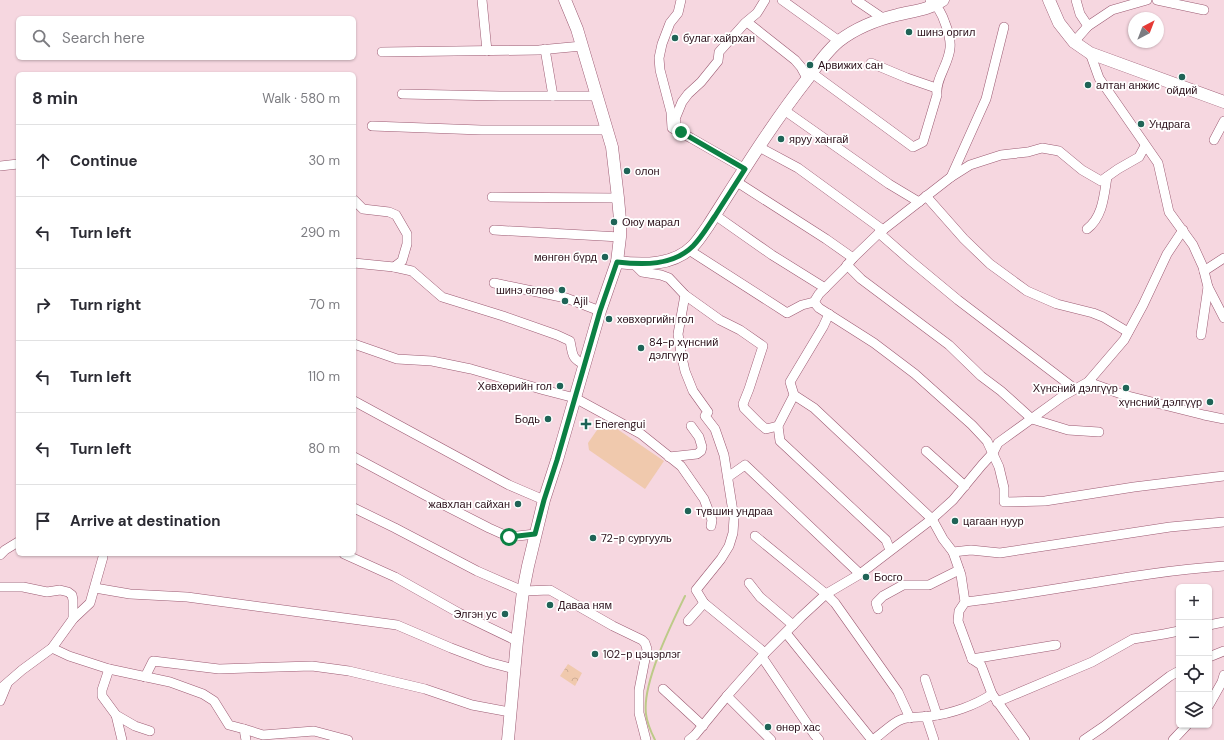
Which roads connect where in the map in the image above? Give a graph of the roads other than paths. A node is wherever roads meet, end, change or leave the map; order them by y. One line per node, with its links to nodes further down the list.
1 (482, 0): 21 (street)
2 (565, 0): 19 (main road)
3 (682, 0): 35 (street)
4 (765, 0): 14 (street)
5 (782, 0): 17 (street)
6 (856, 0): 13 (street)
7 (1049, 0): 18 (main road)
8 (1076, 0): 15 (street)
9 (1147, 0): 15 (street)
10 (1157, 0): 12 (street)
11 (936, 1): 13 (main road); 26 (street)
12 (1204, 10)
13 (884, 19): 17 (main road)
14 (747, 22): 25 (street); 35 (street)
15 (1088, 26): 18 (street)
16 (1004, 27): 42 (street)
17 (839, 41): 25 (main road)
18 (1074, 42): 23 (main road)
19 (582, 46): 20 (street); 29 (main road)
20 (545, 49): 21 (street); 28 (street)
21 (488, 50): 22 (street)
22 (382, 52)
23 (1090, 53): 30 (main road); 37 (street)
24 (871, 63): 26 (street)
25 (809, 75): 26 (street); 31 (main road)
26 (936, 88)
27 (402, 94): 28 (street)
28 (553, 96): 29 (street)
29 (596, 96): 34 (main road)
30 (1224, 102)
31 (784, 110): 38 (main road); 49 (street)
32 (1224, 121): 36 (street)
33 (372, 126): 34 (street)
34 (606, 130): 47 (main road)
35 (681, 132): 41 (street)
36 (1214, 140)
37 (1145, 146): 43 (street); 53 (street)
38 (759, 147): 41 (main road); 54 (street)
39 (16, 164): 40 (street)
40 (0, 166)
41 (745, 169): 44 (main road)
42 (951, 177): 43 (street); 45 (street)
43 (1107, 177): 51 (street)
44 (737, 182): 50 (main road); 58 (street)
45 (926, 196): 49 (street); 72 (street)
46 (492, 197): 47 (street)
47 (618, 198): 55 (main road)
48 (356, 202): 62 (street)
49 (918, 202): 54 (street)
50 (715, 215): 56 (main road); 66 (street)
51 (1088, 229)
52 (494, 230): 55 (street)
53 (1183, 230): 63 (street); 72 (street)
54 (881, 231): 58 (street); 77 (street)
55 (620, 237): 59 (main road)
56 (689, 250): 61 (main road); 68 (street)
57 (1224, 258): 63 (street)
58 (850, 261): 66 (street); 81 (street)
59 (617, 262): 61 (main road); 69 (main road)
60 (356, 263): 62 (street)
61 (634, 264): 67 (street)
62 (394, 267): 75 (street)
63 (1204, 271): 65 (street)
64 (494, 284): 69 (street)
65 (1208, 287): 71 (street); 73 (street)
66 (825, 288): 68 (street)
67 (685, 295): 84 (street); 91 (street)
68 (814, 302): 70 (street)
69 (600, 311): 75 (main road)
70 (829, 314): 78 (street); 87 (street)
71 (1224, 318)
72 (1128, 332): 76 (street)
73 (1201, 335)
74 (356, 345): 79 (street)
75 (585, 365): 79 (main road)
76 (1088, 382): 77 (street); 82 (street)
77 (1075, 389): 81 (street)
78 (794, 395): 84 (street); 95 (street)
79 (575, 398): 88 (street); 93 (main road)
80 (356, 402): 93 (street)
81 (1032, 419): 85 (street); 87 (street)
82 (1224, 419)
83 (691, 426): 88 (street)
84 (778, 426): 101 (street)
85 (1099, 432)
86 (926, 451): 92 (street)
87 (994, 453): 90 (street); 92 (street)
88 (669, 457): 97 (street)
89 (356, 458): 98 (street)
90 (1224, 476)
91 (728, 477): 108 (street); 115 (street)
92 (965, 486): 95 (street)
93 (544, 500): 98 (main road)
94 (356, 509): 112 (street)
95 (932, 519): 101 (street); 102 (street)
96 (1224, 522): 102 (street)
97 (711, 526)
98 (535, 534): 112 (main road)
99 (755, 536): 113 (street)
100 (16, 543): 103 (street)
101 (890, 550): 108 (street)
102 (953, 552): 107 (street)
103 (0, 556)
104 (103, 556): 111 (street)
105 (348, 556): 124 (street)
106 (1224, 566): 114 (street)
107 (959, 570): 114 (street); 116 (street)
108 (860, 574): 113 (street)
109 (749, 583): 121 (street)
110 (0, 587): 117 (street)
111 (95, 588): 117 (street); 131 (street)
112 (523, 591): 124 (main road); 159 (street)
113 (826, 594): 121 (street); 147 (street)
114 (965, 602): 130 (street)
115 (704, 603): 118 (street); 128 (street)
116 (878, 609)
117 (73, 619): 126 (street)
118 (688, 621)
119 (1224, 622): 120 (street)
120 (1212, 624)
121 (793, 625): 123 (street)
122 (1176, 632): 140 (street)
123 (786, 634): 128 (street); 154 (street)
124 (516, 642): 131 (main road)
125 (1056, 645): 130 (street)
126 (52, 648): 132 (street); 137 (street)
127 (1224, 651): 129 (street)
128 (764, 655): 139 (street); 162 (street)
129 (1212, 656)
130 (972, 659): 140 (street)
131 (514, 668): 143 (main road)
132 (109, 669): 135 (street); 144 (street)
133 (1176, 673): 165 (street)
134 (1224, 675): 141 (street)
135 (145, 677): 143 (street); 150 (street)
136 (925, 679): 145 (street)
137 (4, 686): 142 (street)
138 (663, 689): 148 (street)
139 (727, 696): 148 (street); 161 (street)
140 (994, 698): 145 (street); 164 (street)
141 (1212, 700)
142 (0, 701)
143 (510, 712): 158 (main road)
144 (116, 715): 151 (street); 155 (street)
145 (937, 715): 146 (street)
146 (926, 716): 147 (street); 163 (street)
147 (910, 718): 154 (street)
148 (703, 726): 153 (street)
149 (1185, 728): 166 (street)
150 (244, 729): 152 (street); 156 (street)
151 (150, 731)
152 (262, 738): 157 (street)
153 (692, 738): 160 (street)
154 (876, 739)
155 (122, 740)
156 (246, 740)
157 (348, 740)
158 (508, 740)
159 (646, 740)
160 (704, 740)
161 (771, 740)
162 (819, 740)
163 (934, 740)
164 (1025, 740)
165 (1084, 740)
166 (1173, 740)

